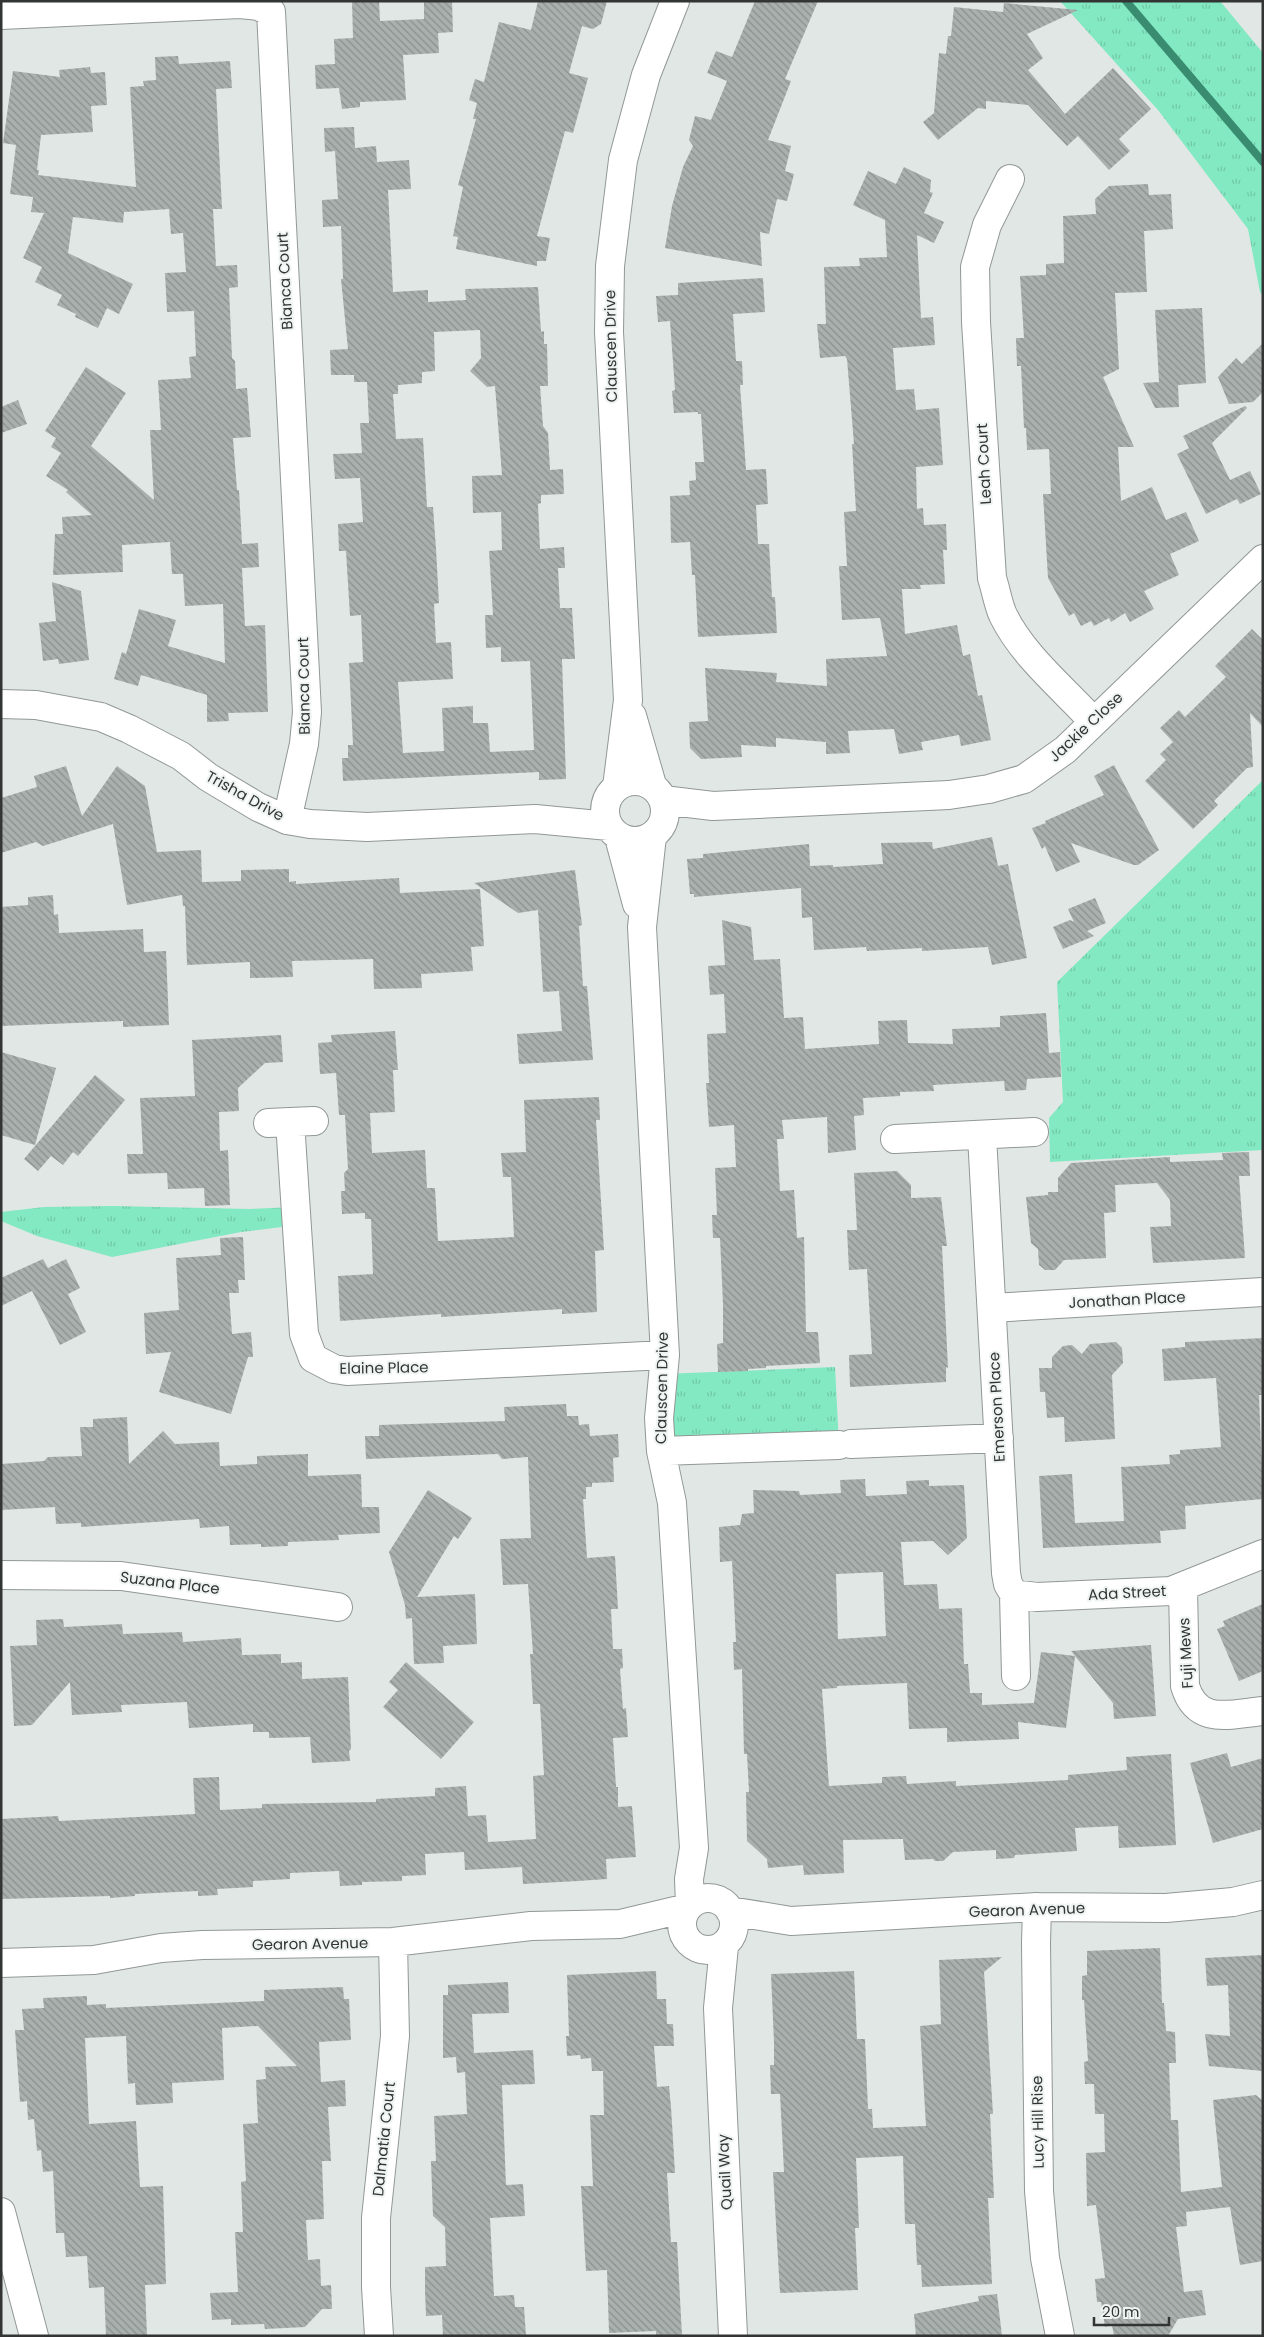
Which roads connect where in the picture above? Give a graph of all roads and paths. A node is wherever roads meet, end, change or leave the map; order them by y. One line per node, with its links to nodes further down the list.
1 (675, 1): 6 (street, Clauscen Drive)
2 (1, 15): 11 (street, Bianca Court)
3 (1010, 179): 7 (street, Leah Court)
4 (1263, 559): 7 (street, Jackie Close)
5 (2, 698): 11 (street, Trisha Drive)
6 (628, 700): 8 (street, Clauscen Drive); 9 (street, Clauscen Drive)
7 (1093, 721): 9 (street, Jackie Close)
8 (614, 790): 9 (street); 10 (street, Trisha Drive); 12 (street)
9 (658, 811): 12 (street); 13 (street, Clauscen Drive)
10 (534, 819): 11 (street, Trisha Drive); 12 (street, Trisha Drive)
11 (287, 820)
12 (614, 831): 13 (street, Clauscen Drive)
13 (642, 927): 20 (street, Clauscen Drive)
14 (291, 1122): 20 (street, Elaine Place)
15 (1034, 1132): 16 (street)
16 (982, 1136): 17 (street); 19 (street, Emerson Place)
17 (895, 1140)
18 (1263, 1292): 19 (street, Jonathan Place)
19 (992, 1308): 21 (street, Emerson Place)
20 (665, 1355): 22 (street, Clauscen Drive)
21 (998, 1438): 22 (street); 26 (street, Emerson Place)
22 (661, 1452): 31 (street, Clauscen Drive)
23 (1263, 1554): 25 (street, Ada Street)
24 (1, 1575): 27 (street, Suzana Place)
25 (1183, 1588): 26 (street, Ada Street); 29 (street, Fuji Mews)
26 (1014, 1594): 28 (street, Emerson Place)
27 (338, 1607)
28 (1016, 1676)
29 (1263, 1711)
30 (1263, 1895): 32 (street, Gearon Avenue)
31 (705, 1906): 33 (street, Gearon Avenue); 34 (street); 36 (street); 36 (street, Quail Way)
32 (1037, 1908): 33 (street, Gearon Avenue); 42 (street, Lucy Hill Rise)
33 (791, 1920): 36 (street, Gearon Avenue)
34 (620, 1924): 35 (street, Gearon Avenue); 36 (street)
35 (393, 1942): 37 (street, Gearon Avenue); 40 (street, Dalmatia Court)
36 (710, 1944): 41 (street, Quail Way)
37 (1, 1964)
38 (1, 2212): 39 (street)
39 (34, 2336)
40 (379, 2336)
41 (733, 2336)
42 (1060, 2336)

